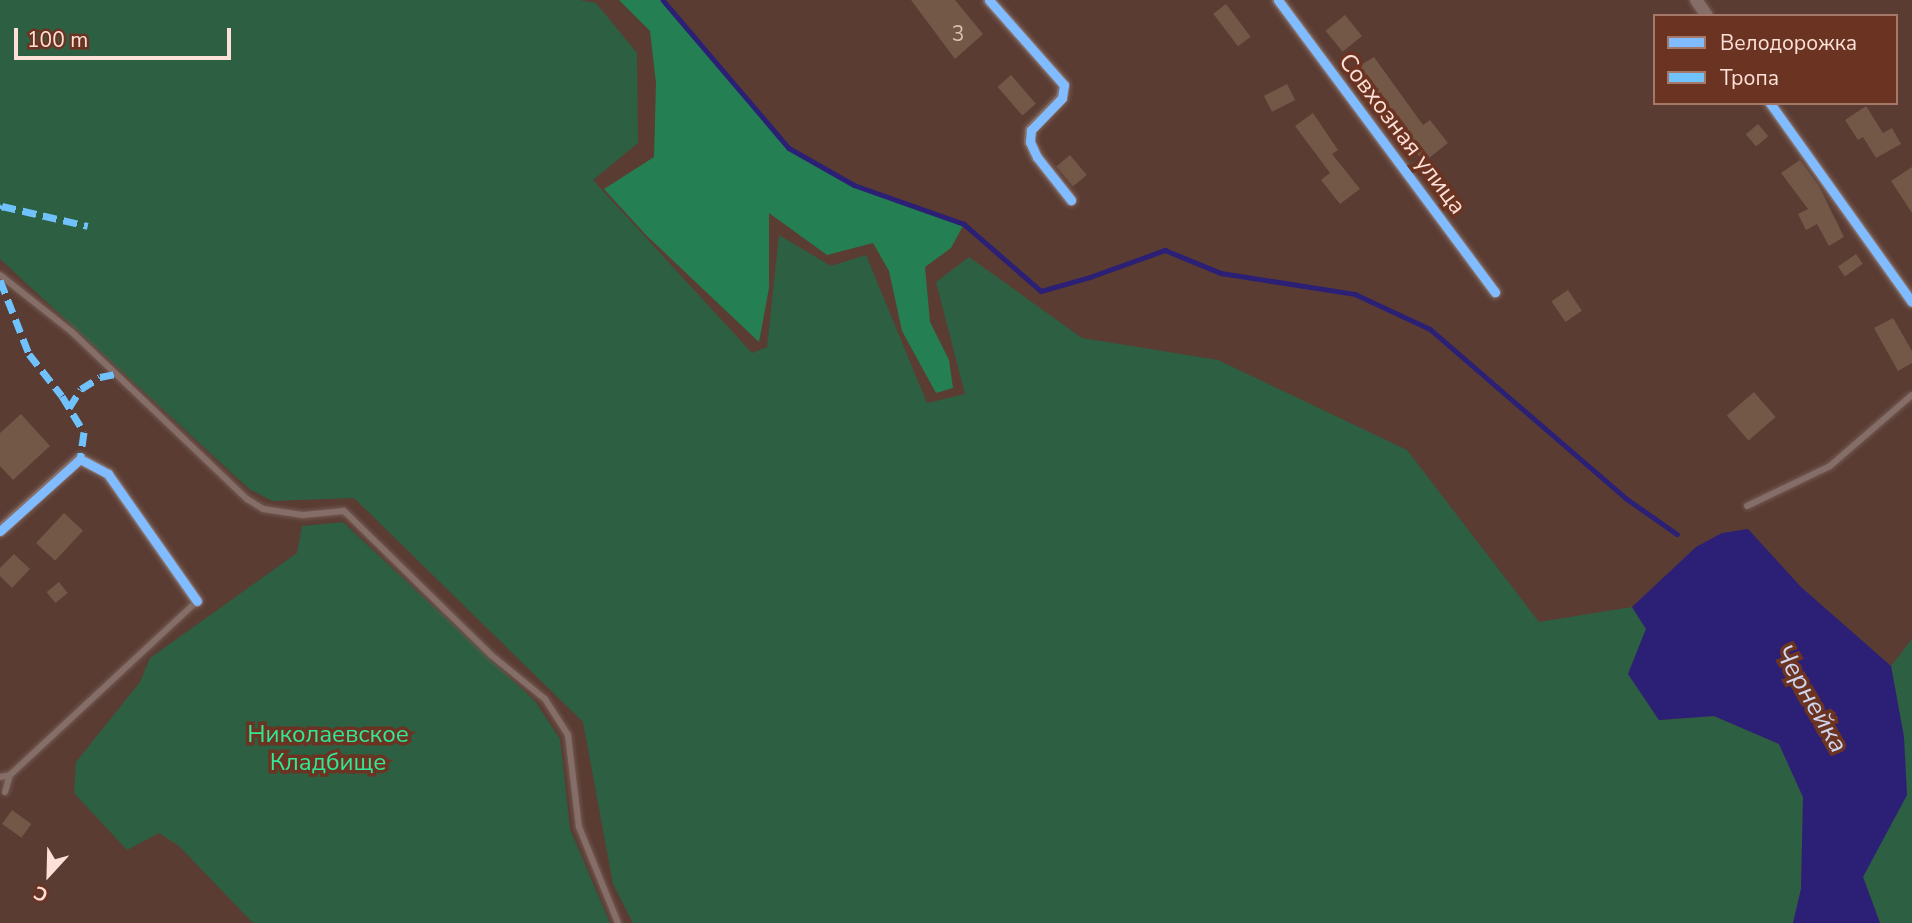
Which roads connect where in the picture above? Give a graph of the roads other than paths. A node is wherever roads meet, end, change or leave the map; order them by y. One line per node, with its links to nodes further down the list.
1 (989, 0): 4 (street)
2 (1278, 0): 6 (street, Совхозная улица)
3 (1771, 105): 7 (street)
4 (1071, 200)
5 (0, 275): 15 (lane)
6 (1495, 292)
7 (1912, 302)
8 (1912, 395): 9 (lane)
9 (1747, 506)
10 (0, 531): 11 (street)
11 (197, 601): 12 (lane)
12 (10, 775): 13 (lane); 14 (lane)
13 (0, 776)
14 (5, 792)
15 (618, 923)

